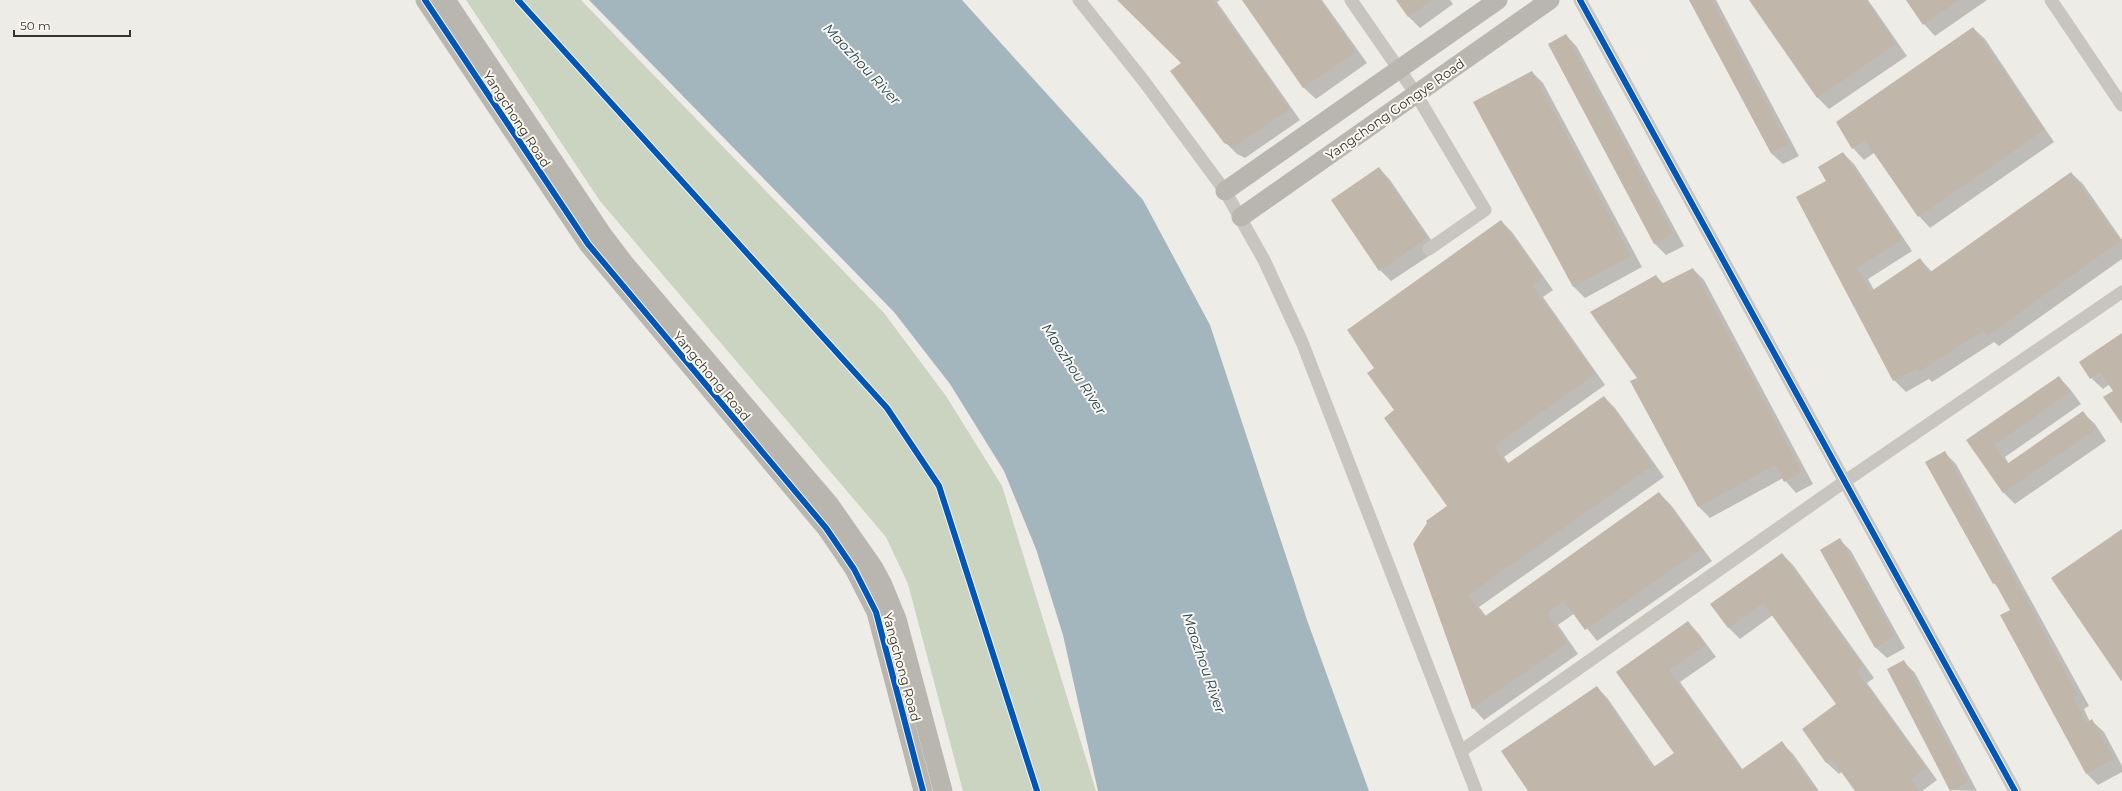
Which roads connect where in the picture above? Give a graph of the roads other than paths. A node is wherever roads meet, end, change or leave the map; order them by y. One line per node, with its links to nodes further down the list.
1 (426, 0): 18 (street, Yangchong Road)
2 (446, 0): 19 (street, Yangchong Road)
3 (1079, 0): 12 (street)
4 (1351, 0): 9 (street)
5 (1498, 0): 9 (street)
6 (1550, 0): 10 (street, Yangchong Gongye Road)
7 (1580, 0): 16 (street)
8 (2051, 0): 11 (street)
9 (1399, 69): 10 (street); 12 (street)
10 (1416, 94): 13 (street, Yangchong Gongye Road); 14 (street)
11 (2122, 105)
12 (1225, 191): 13 (street)
13 (1241, 217): 17 (street)
14 (1429, 249)
15 (2122, 292): 16 (street)
16 (1844, 482): 17 (street); 21 (street)
17 (1461, 751): 20 (street)
18 (923, 791)
19 (943, 791)
20 (1476, 791)
21 (2014, 791)

